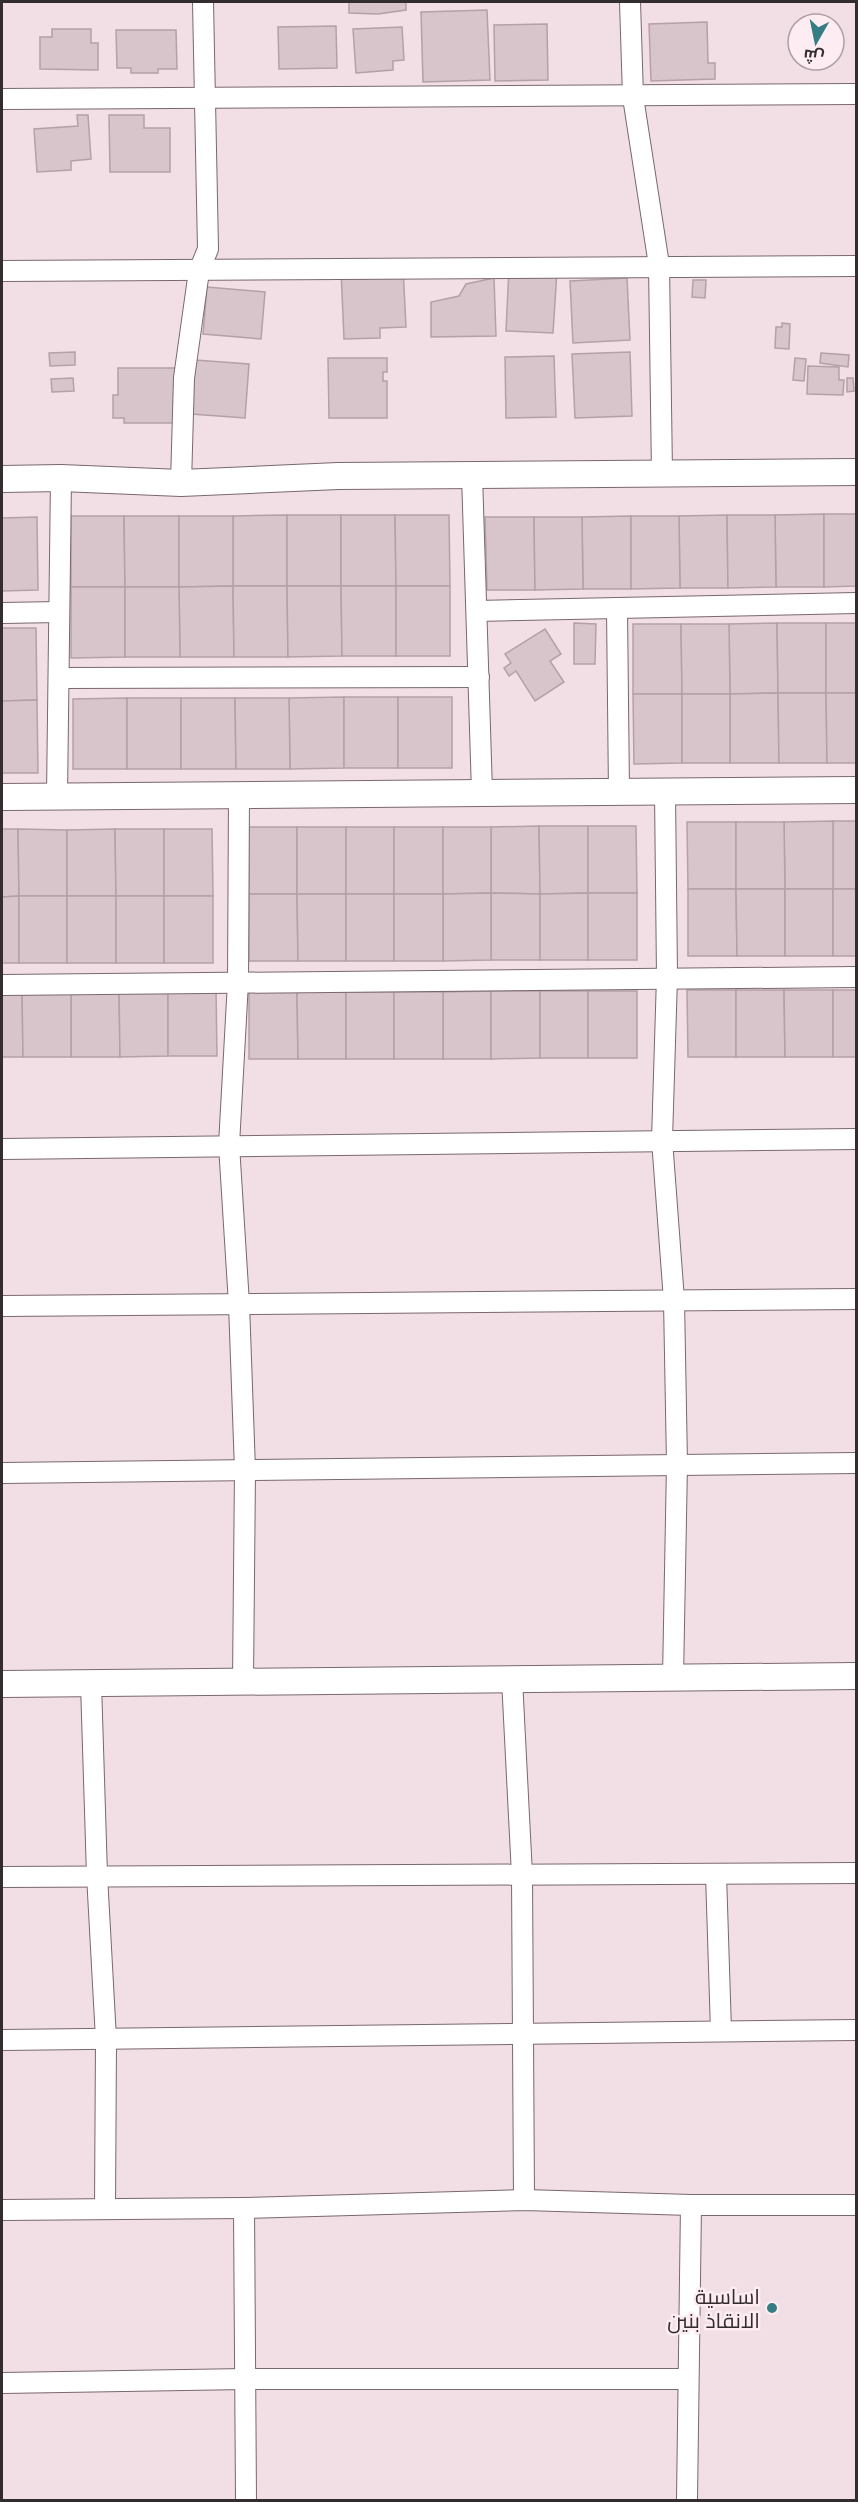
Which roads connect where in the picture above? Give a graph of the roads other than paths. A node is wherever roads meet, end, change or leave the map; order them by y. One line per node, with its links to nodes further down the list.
1 (203, 2): 5 (street)
2 (630, 2): 4 (street)
3 (856, 94): 4 (street)
4 (633, 97): 5 (street); 7 (street)
5 (204, 98): 6 (street); 10 (street)
6 (2, 99)
7 (659, 265): 8 (street); 10 (street); 12 (street)
8 (856, 266)
9 (2, 271): 10 (street)
10 (199, 271): 16 (street)
11 (856, 472): 12 (street)
12 (662, 474): 13 (street)
13 (472, 475): 16 (street); 19 (street)
14 (2, 478): 15 (street)
15 (61, 478): 16 (street); 20 (street)
16 (181, 483)
17 (856, 603): 18 (street)
18 (617, 609): 19 (street); 27 (street)
19 (477, 611): 22 (street)
20 (59, 612): 21 (street); 23 (street)
21 (2, 613)
22 (478, 677): 23 (street); 25 (street)
23 (58, 678): 29 (street)
24 (856, 790): 26 (street)
25 (482, 792): 27 (street); 28 (street)
26 (665, 792): 27 (street); 31 (street)
27 (619, 793)
28 (238, 795): 29 (street); 33 (street)
29 (57, 796): 30 (street)
30 (2, 797)
31 (667, 977): 32 (street); 33 (street); 36 (street)
32 (856, 977)
33 (238, 982): 34 (street); 37 (street)
34 (2, 985)
35 (856, 1139): 36 (street)
36 (662, 1140): 37 (street); 40 (street)
37 (229, 1145): 38 (street); 41 (street)
38 (2, 1149)
39 (856, 1299): 40 (street)
40 (675, 1300): 41 (street); 43 (street)
41 (239, 1304): 42 (street); 45 (street)
42 (2, 1306)
43 (677, 1464): 44 (street); 45 (street); 48 (street)
44 (856, 1464)
45 (245, 1470): 46 (street); 50 (street)
46 (2, 1473)
47 (856, 1676): 48 (street)
48 (672, 1677): 49 (street)
49 (512, 1679): 50 (street); 56 (street)
50 (243, 1681): 52 (street)
51 (2, 1683): 52 (street)
52 (90, 1683): 55 (street)
53 (856, 1873): 54 (street)
54 (717, 1874): 56 (street); 59 (street)
55 (97, 1875): 56 (street); 57 (street); 61 (street)
56 (522, 1875): 60 (street)
57 (2, 1877)
58 (856, 2030): 59 (street)
59 (721, 2031): 60 (street)
60 (523, 2034): 61 (street); 63 (street)
61 (106, 2039): 62 (street); 66 (street)
62 (2, 2040)
63 (524, 2200): 64 (street); 67 (street)
64 (691, 2205): 65 (street); 70 (street)
65 (856, 2205)
66 (105, 2208): 67 (street); 68 (street)
67 (244, 2208): 69 (street)
68 (2, 2210)
69 (245, 2379): 70 (street); 71 (street); 72 (street)
70 (688, 2379): 73 (street)
71 (2, 2383)
72 (246, 2500)
73 (687, 2500)

